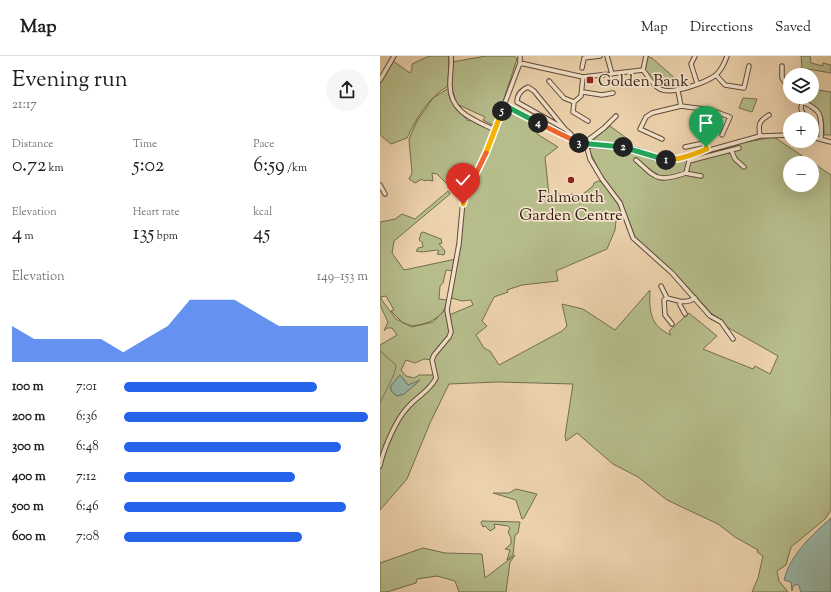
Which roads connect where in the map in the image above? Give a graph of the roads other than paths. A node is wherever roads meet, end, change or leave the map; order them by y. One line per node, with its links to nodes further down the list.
1 (394, 56): 17 (street)
2 (451, 56): 32 (street)
3 (520, 56): 9 (street)
4 (600, 56): 12 (street)
5 (607, 56): 14 (street)
6 (646, 56): 13 (street)
7 (695, 56): 20 (street)
8 (727, 56): 15 (street)
9 (520, 63): 16 (street); 26 (street)
10 (749, 66): 15 (street)
11 (782, 66): 18 (street)
12 (582, 68)
13 (643, 70): 14 (street); 21 (street)
14 (612, 74): 16 (street)
15 (716, 75): 20 (street)
16 (584, 77): 22 (street)
17 (380, 80)
18 (783, 80)
19 (549, 81): 24 (street)
20 (698, 83): 21 (street)
21 (678, 91): 27 (street)
22 (583, 92): 23 (street); 24 (street)
23 (613, 93)
24 (574, 102): 30 (street)
25 (807, 104): 37 (street)
26 (504, 105): 32 (street); 38 (street)
27 (681, 106): 33 (street); 36 (street)
28 (769, 115): 35 (street)
29 (616, 116): 40 (street)
30 (588, 121)
31 (565, 129): 31 (street); 38 (street)
32 (495, 130): 58 (street)
33 (722, 135)
34 (783, 135): 35 (street)
35 (760, 136): 43 (street)
36 (662, 139)
37 (821, 139): 39 (street)
38 (570, 140): 40 (street)
39 (831, 142)
40 (584, 144): 43 (street); 53 (street)
41 (685, 147): 43 (street)
42 (739, 148): 44 (street)
43 (707, 149)
44 (731, 150): 46 (street); 47 (street)
45 (636, 160): 47 (street)
46 (744, 167)
47 (685, 173): 48 (street)
48 (701, 176)
49 (380, 185): 50 (street)
50 (385, 194)
51 (662, 286): 52 (street)
52 (667, 298): 54 (street); 56 (street)
53 (695, 298): 54 (street); 57 (street)
54 (680, 302): 55 (street)
55 (685, 314)
56 (672, 324)
57 (734, 339)
58 (380, 466)

